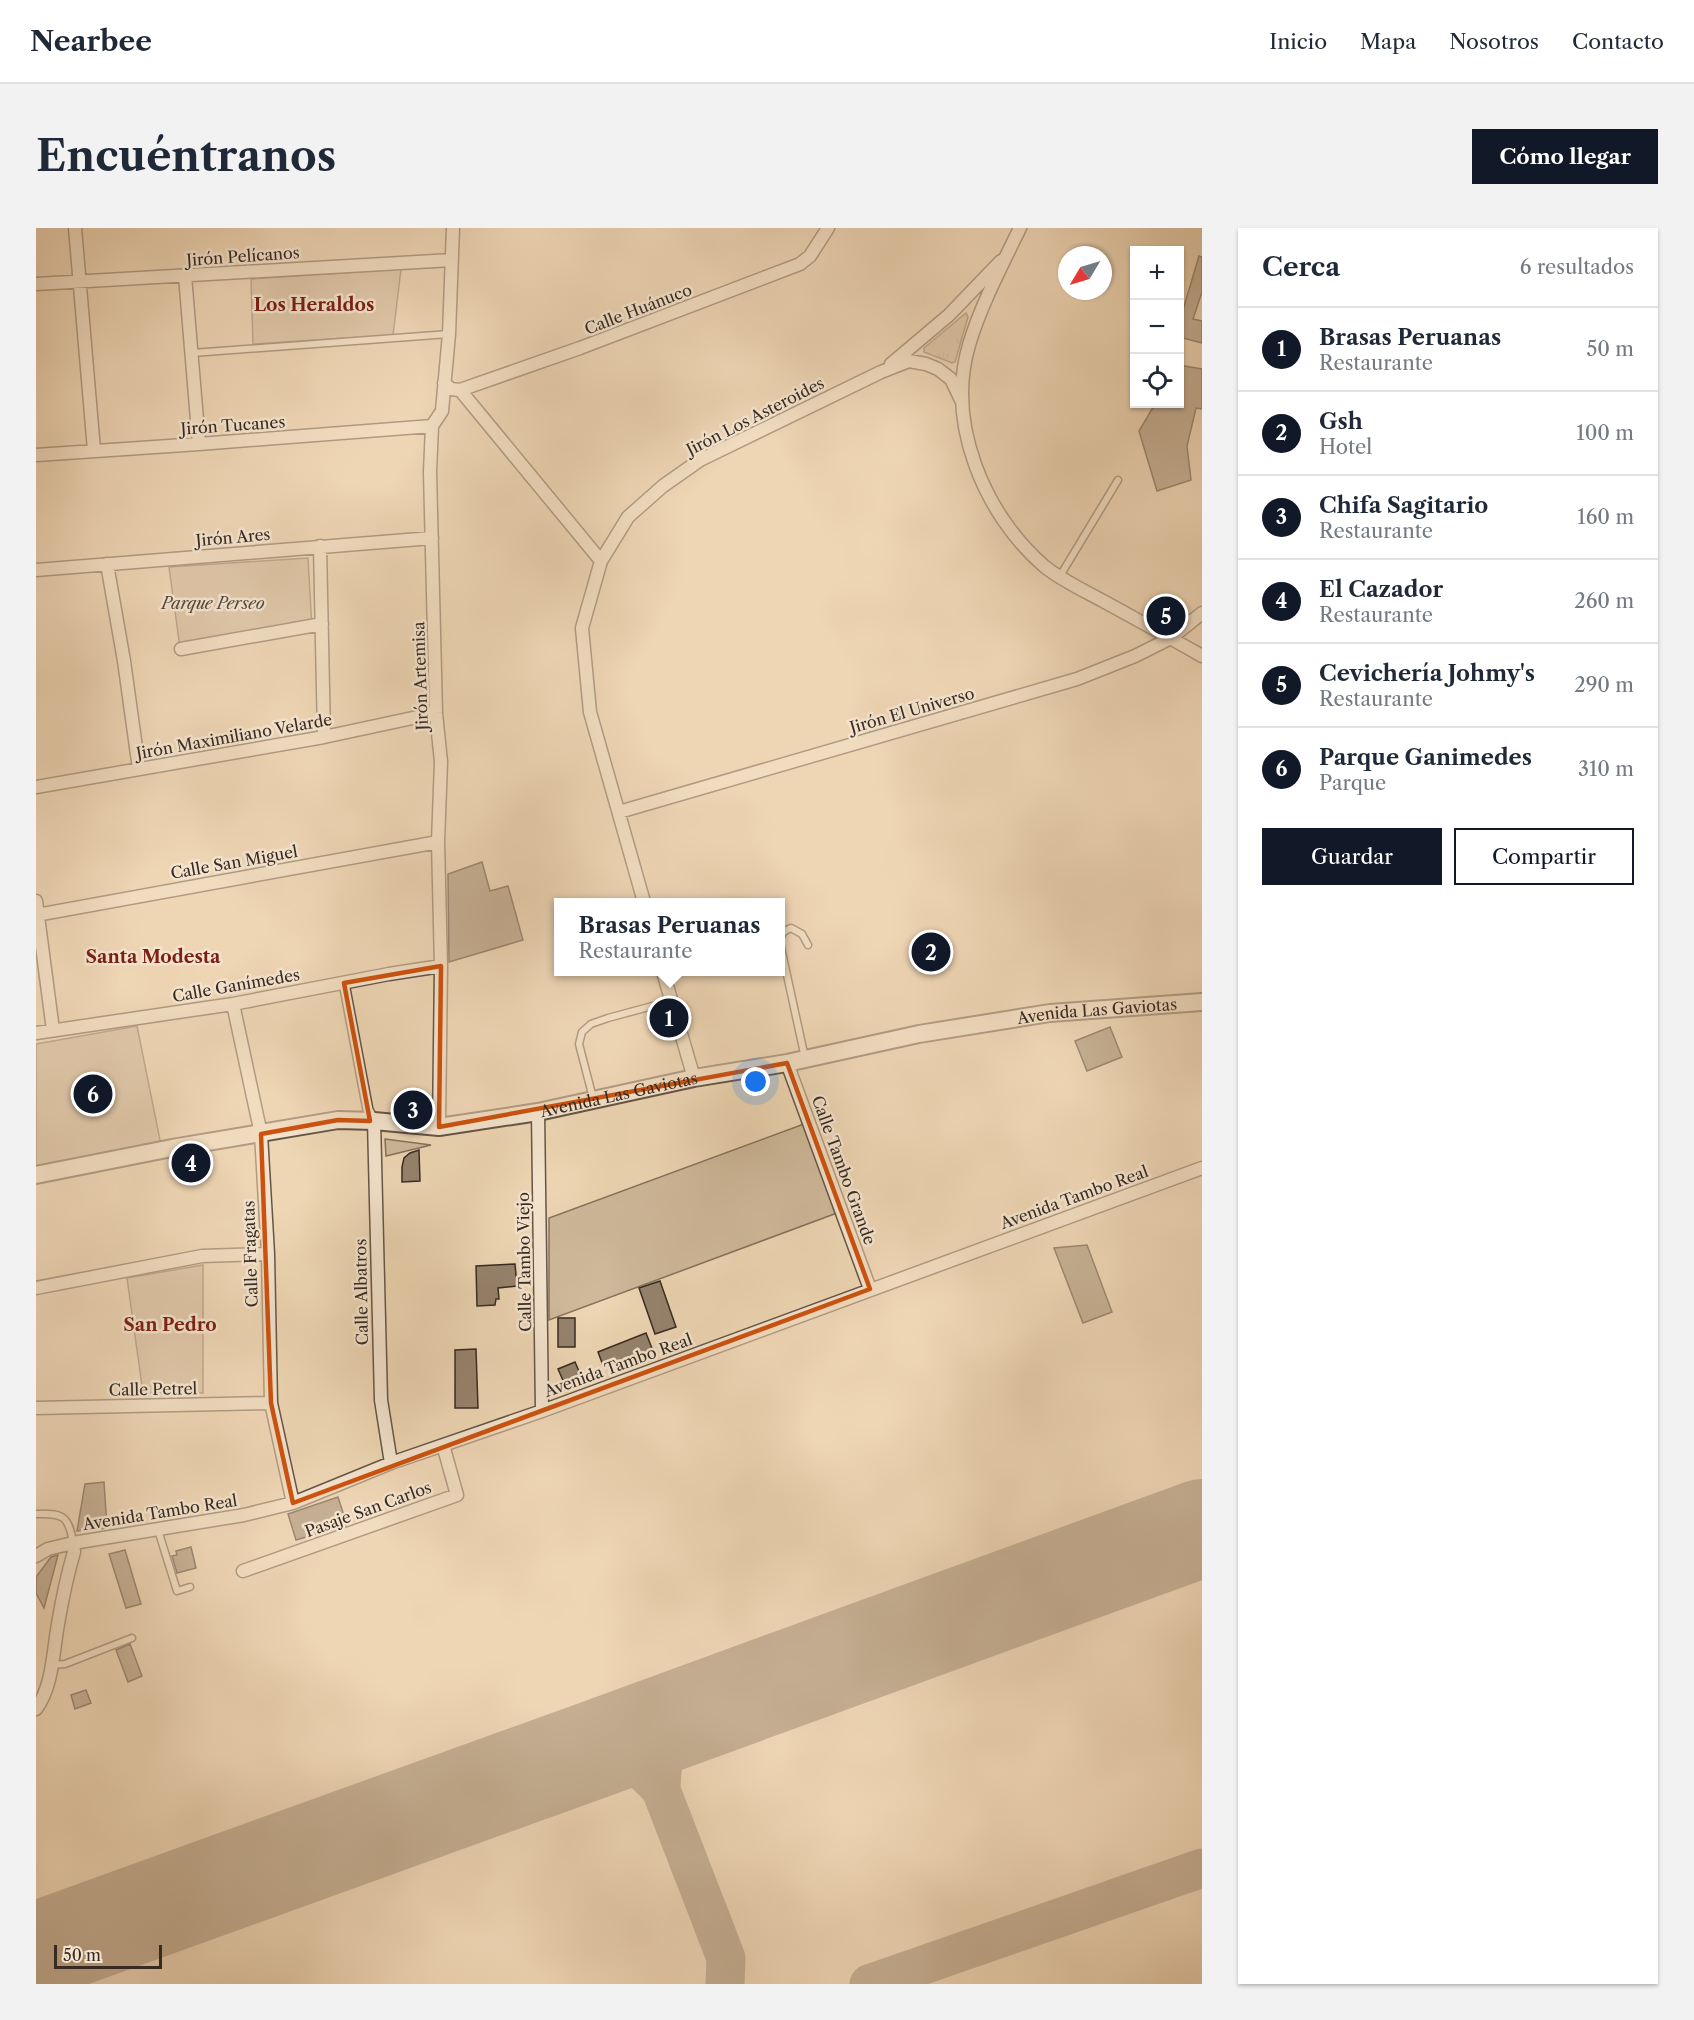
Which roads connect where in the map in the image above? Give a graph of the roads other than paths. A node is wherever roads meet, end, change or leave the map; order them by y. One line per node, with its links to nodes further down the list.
1 (75, 228): 8 (street)
2 (453, 228): 6 (street, Jirón Artemisa)
3 (828, 228): 14 (street, Calle Huánuco)
4 (1020, 228): 5 (street)
5 (1008, 254): 12 (street); 15 (street)
6 (452, 260): 7 (street, Jirón Pelícanos); 10 (street, Jirón Artemisa)
7 (185, 276): 8 (street, Jirón Pelícanos); 11 (street)
8 (78, 282): 9 (street, Jirón Pelícanos); 18 (street)
9 (36, 284)
10 (449, 334): 11 (lane); 13 (street, Jirón Artemisa)
11 (192, 353): 17 (street)
12 (881, 372): 15 (street); 23 (street, Jirón Los Asteroides)
13 (444, 382): 14 (street); 16 (street, Jirón Artemisa)
14 (460, 390): 23 (street)
15 (962, 402): 26 (street)
16 (432, 426): 17 (street, Jirón Tucanes); 21 (street, Jirón Artemisa)
17 (199, 444): 18 (street, Jirón Tucanes)
18 (94, 450): 19 (street, Jirón Tucanes)
19 (36, 454)
20 (1119, 480): 26 (lane)
21 (432, 538): 22 (street, Jirón Ares); 32 (street, Jirón Artemisa)
22 (320, 546): 24 (street, Jirón Ares); 28 (street)
23 (601, 561): 36 (street, Jirón Los Asteroides)
24 (107, 564): 25 (street, Jirón Ares); 34 (street)
25 (36, 570)
26 (1060, 576): 29 (street)
27 (1202, 613): 29 (street, Jirón El Universo)
28 (322, 624): 30 (street); 33 (street)
29 (1171, 638): 31 (street); 36 (street, Jirón El Universo)
30 (181, 649)
31 (1202, 656)
32 (436, 713): 33 (street, Jirón Maximiliano Velarde); 37 (street, Jirón Artemisa)
33 (324, 737): 34 (street, Jirón Maximiliano Velarde)
34 (140, 769): 35 (street, Jirón Maximiliano Velarde)
35 (36, 787)
36 (619, 812): 38 (street, Jirón Los Asteroides)
37 (438, 842): 40 (street, Calle San Miguel); 44 (street, Jirón Artemisa)
38 (643, 898)
39 (36, 901): 40 (street)
40 (37, 914): 50 (street)
41 (785, 930): 42 (lane)
42 (808, 945)
43 (785, 964): 52 (lane)
44 (441, 966): 46 (street, Calle Ganímedes); 58 (street, Jirón Artemisa)
45 (664, 976): 47 (street)
46 (344, 983): 49 (street, Calle Ganímedes); 57 (street)
47 (672, 1001): 54 (street); 55 (lane)
48 (1202, 1002): 52 (street, Avenida Las Gaviotas)
49 (234, 1004): 50 (street, Calle Ganímedes); 59 (street, Calle Fragatas)
50 (53, 1030): 51 (street, Calle Ganímedes)
51 (36, 1034)
52 (806, 1059): 53 (street, Avenida Las Gaviotas)
53 (787, 1063): 54 (street, Avenida Las Gaviotas); 64 (street, Calle Tambo Grande)
54 (694, 1078): 55 (street, Avenida Las Gaviotas)
55 (593, 1100): 56 (street, Avenida Las Gaviotas)
56 (538, 1112): 58 (street, Avenida Las Gaviotas); 67 (street, Calle Tambo Viejo)
57 (374, 1121): 58 (street, Avenida Las Gaviotas); 59 (street, Avenida Las Gaviotas); 69 (street, Calle Albatros)
58 (439, 1127)
59 (261, 1134): 61 (street, Avenida Las Gaviotas); 62 (street, Calle Fragatas)
60 (1202, 1168): 64 (street, Avenida Tambo Real)
61 (36, 1175)
62 (268, 1254): 63 (street); 65 (street, Calle Fragatas)
63 (36, 1288)
64 (870, 1289): 67 (street, Avenida Tambo Real)
65 (271, 1403): 66 (street, Calle Petrel); 70 (street, Calle Fragatas)
66 (36, 1408)
67 (542, 1411): 68 (street, Avenida Tambo Real)
68 (443, 1445): 69 (street, Avenida Tambo Real); 75 (street, Pasaje San Carlos)
69 (391, 1462): 70 (street, Avenida Tambo Real)
70 (293, 1503): 72 (street, Avenida Tambo Real)
71 (36, 1514): 73 (lane)
72 (158, 1530): 73 (street, Avenida Tambo Real); 76 (lane)
73 (73, 1543): 74 (street, Avenida Tambo Real); 78 (street)
74 (36, 1556)
75 (243, 1571)
76 (190, 1587)
77 (132, 1638): 78 (lane)
78 (51, 1665): 79 (street)
79 (36, 1709)

